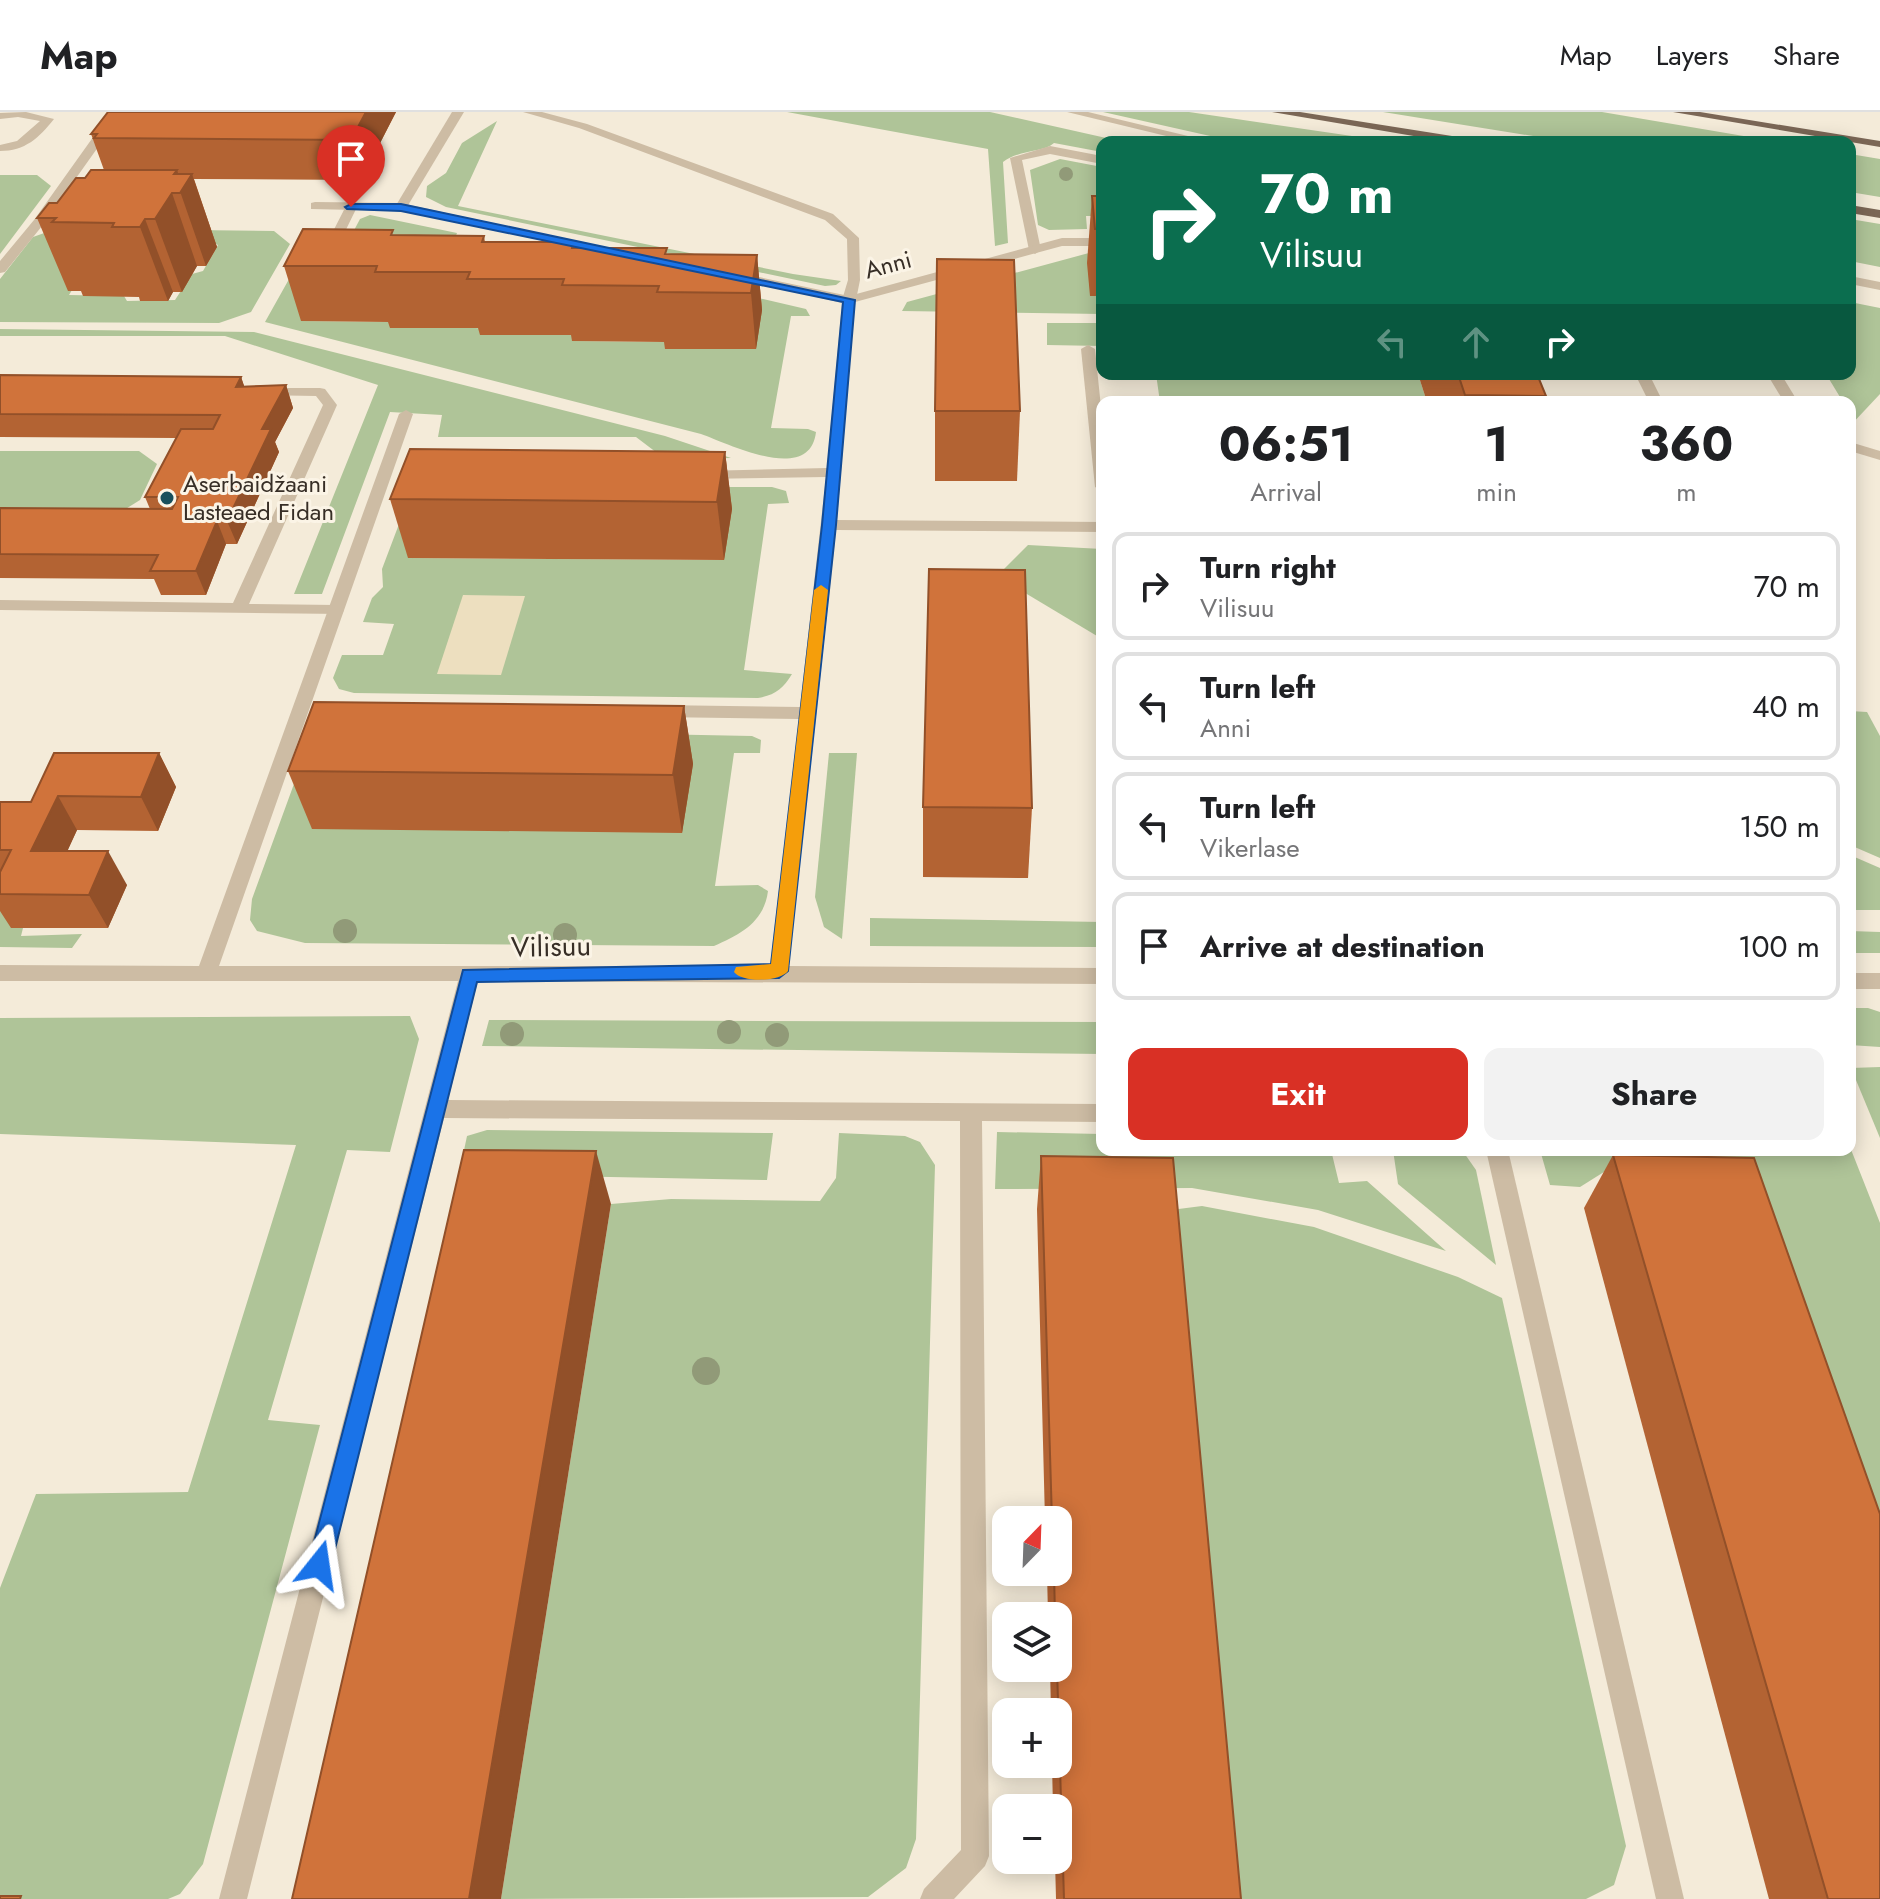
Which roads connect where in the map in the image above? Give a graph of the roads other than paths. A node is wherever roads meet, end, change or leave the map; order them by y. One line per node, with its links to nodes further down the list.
1 (117, 112): 26 (street)
2 (458, 112): 17 (street)
3 (529, 112): 30 (street)
4 (1073, 112): 8 (street)
5 (1278, 112): 9 (main road)
6 (1679, 112): 10 (main road)
7 (0, 116): 13 (street)
8 (1180, 136)
9 (1432, 136)
10 (1830, 136)
11 (1856, 140): 12 (main road)
12 (1880, 144)
13 (0, 148)
14 (1096, 159): 21 (street)
15 (315, 206): 16 (street)
16 (351, 207): 17 (street); 22 (street)
17 (401, 207): 24 (street)
18 (1856, 210): 19 (main road)
19 (1880, 214)
20 (1096, 242): 21 (street, Anni)
21 (1035, 250): 30 (street, Anni)
22 (355, 255)
23 (554, 255): 24 (street)
24 (632, 255): 25 (street)
25 (648, 258)
26 (0, 269)
27 (726, 274): 30 (street)
28 (1856, 281): 29 (street)
29 (1880, 286)
30 (849, 300): 37 (street, Anni)
31 (1088, 349): 34 (street)
32 (244, 392): 42 (street)
33 (406, 414): 43 (street)
34 (1096, 428)
35 (1856, 448): 36 (street)
36 (1880, 456)
37 (832, 472): 38 (street); 39 (street, Anni)
38 (684, 476)
39 (829, 525): 40 (street); 45 (street, Anni)
40 (1096, 527)
41 (0, 605): 42 (street)
42 (239, 608): 43 (street)
43 (336, 610): 48 (street)
44 (633, 711): 45 (street)
45 (807, 713): 46 (street, Anni)
46 (779, 971): 49 (street, Vilisuu); 50 (street, Vilisuu)
47 (0, 973): 48 (street, Vilisuu)
48 (206, 974): 49 (street, Vilisuu)
49 (470, 975): 53 (street)
50 (1096, 976)
51 (1856, 981): 52 (street)
52 (1880, 981)
53 (437, 1109): 54 (street); 57 (street)
54 (971, 1111): 55 (street); 58 (street)
55 (1096, 1113)
56 (1498, 1156): 59 (street)
57 (233, 1899)
58 (934, 1899)
59 (1670, 1899)

